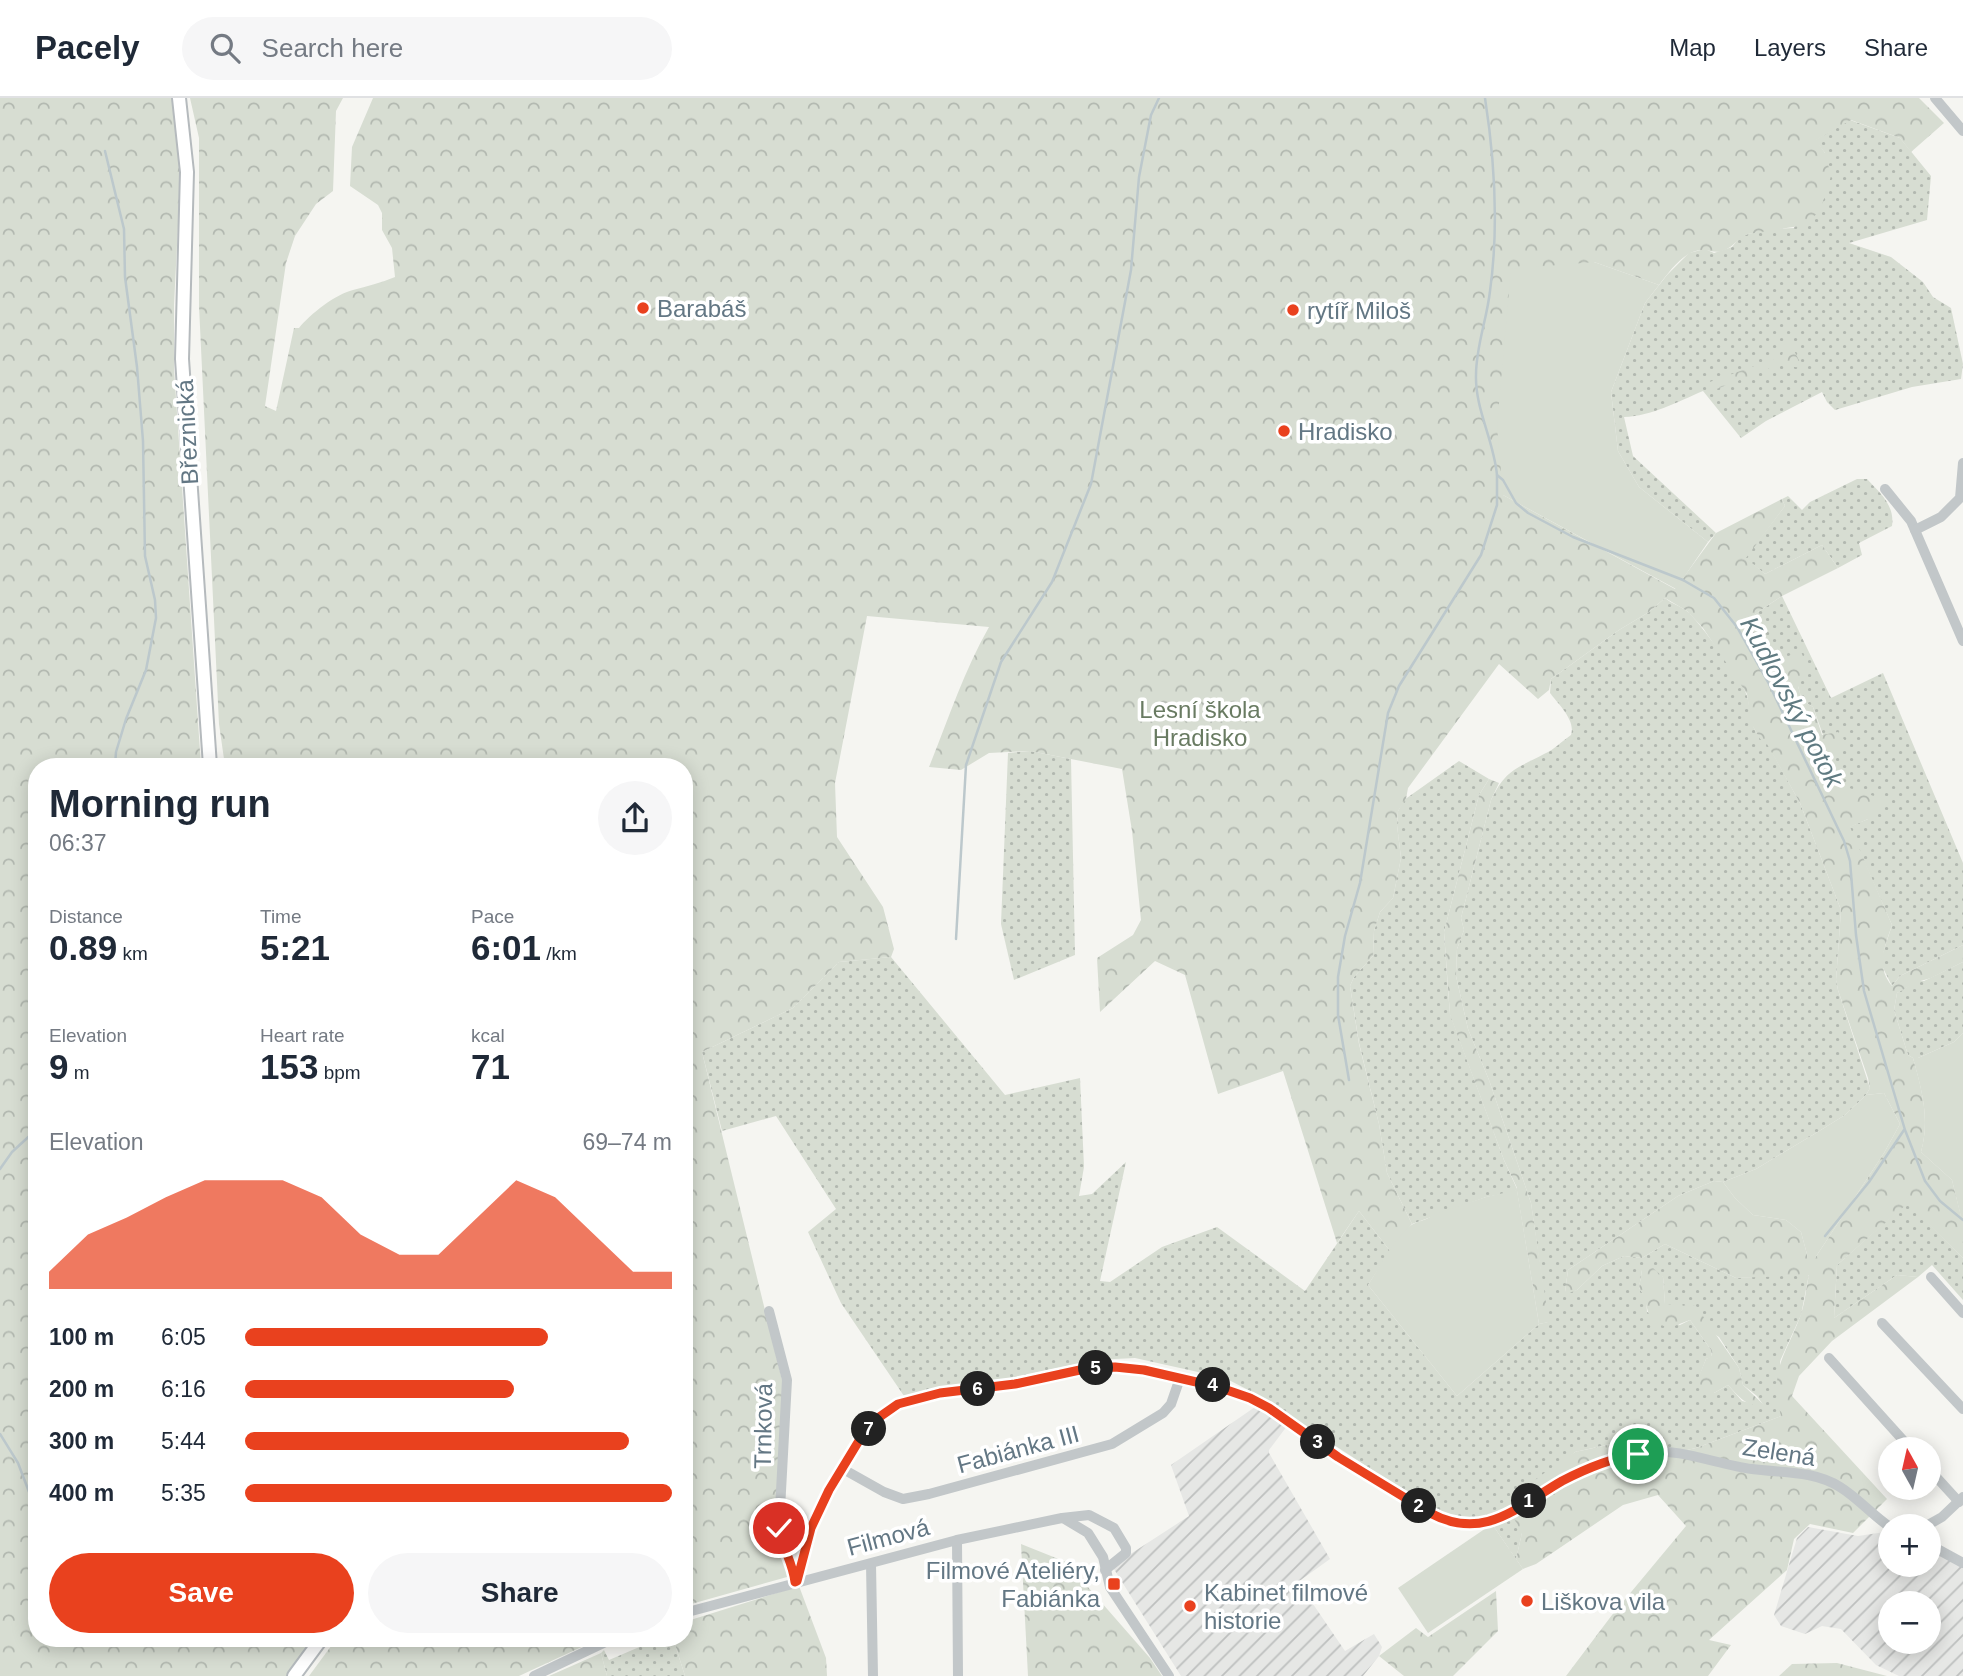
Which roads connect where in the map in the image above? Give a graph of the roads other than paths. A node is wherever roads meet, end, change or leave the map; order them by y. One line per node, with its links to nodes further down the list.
1 (179, 98): 8 (main road, Březnická)
2 (1934, 98): 3 (street)
3 (1963, 131)
4 (1963, 463): 6 (street)
5 (1885, 489): 6 (street)
6 (1915, 530): 7 (street)
7 (1963, 641)
8 (209, 758)
9 (1931, 1277): 11 (street)
10 (769, 1311): 28 (street, Trnková)
11 (1963, 1312)
12 (1882, 1323): 15 (street)
13 (1829, 1358): 16 (street)
14 (1180, 1378): 17 (street, Zelená); 17 (street, Fabiánka III); 20 (street, Zelená)
15 (1963, 1409)
16 (1901, 1437)
17 (843, 1469): 28 (street, Zelená)
18 (1941, 1480): 19 (street)
19 (1961, 1499): 22 (street)
20 (1878, 1517)
21 (1062, 1518): 23 (street, Filmová); 27 (street); 27 (street, Filmová)
22 (1941, 1518)
23 (957, 1540): 26 (street, Filmová); 35 (street)
24 (1941, 1552): 25 (street)
25 (1963, 1563)
26 (871, 1564): 28 (street, Filmová); 34 (street)
27 (1105, 1570): 36 (street)
28 (796, 1581): 29 (street, Filmová)
29 (693, 1610)
30 (316, 1647): 32 (main road)
31 (595, 1647): 33 (street)
32 (295, 1676)
33 (534, 1676)
34 (873, 1676)
35 (958, 1676)
36 (1169, 1676)

